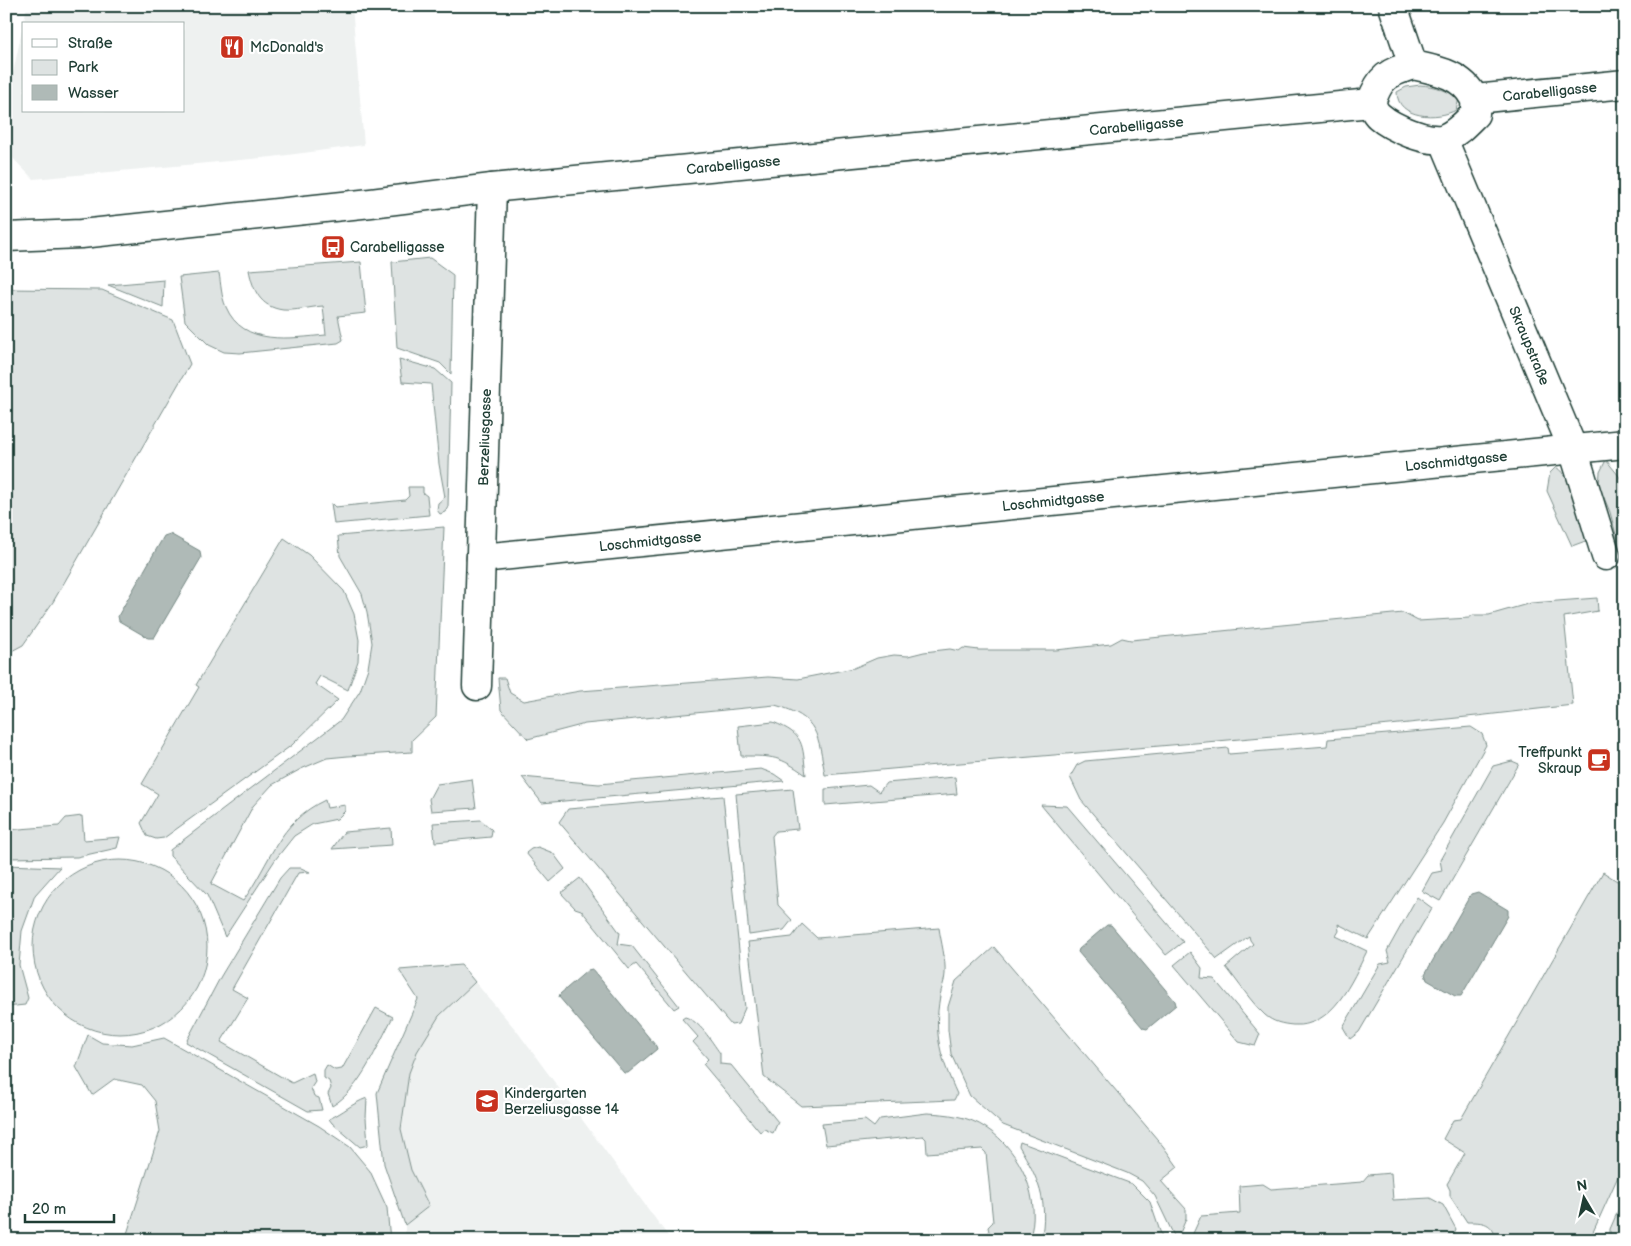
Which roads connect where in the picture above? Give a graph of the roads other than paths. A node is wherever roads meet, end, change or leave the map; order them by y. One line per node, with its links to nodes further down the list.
1 (1393, 6): 2 (street)
2 (1413, 65): 4 (street); 5 (street)
3 (1625, 84): 4 (street, Carabelligasse)
4 (1475, 99): 6 (street)
5 (1371, 103): 6 (street); 7 (street, Carabelligasse)
6 (1443, 139): 10 (street, Skraupstraße)
7 (492, 188): 8 (street, Carabelligasse); 12 (street, Berzeliusgasse)
8 (6, 237)
9 (1625, 444): 10 (street, Loschmidtgasse)
10 (1573, 449): 11 (street, Skraupstraße); 12 (street, Loschmidtgasse)
11 (1606, 556)
12 (480, 558): 13 (street, Berzeliusgasse)
13 (476, 686)

